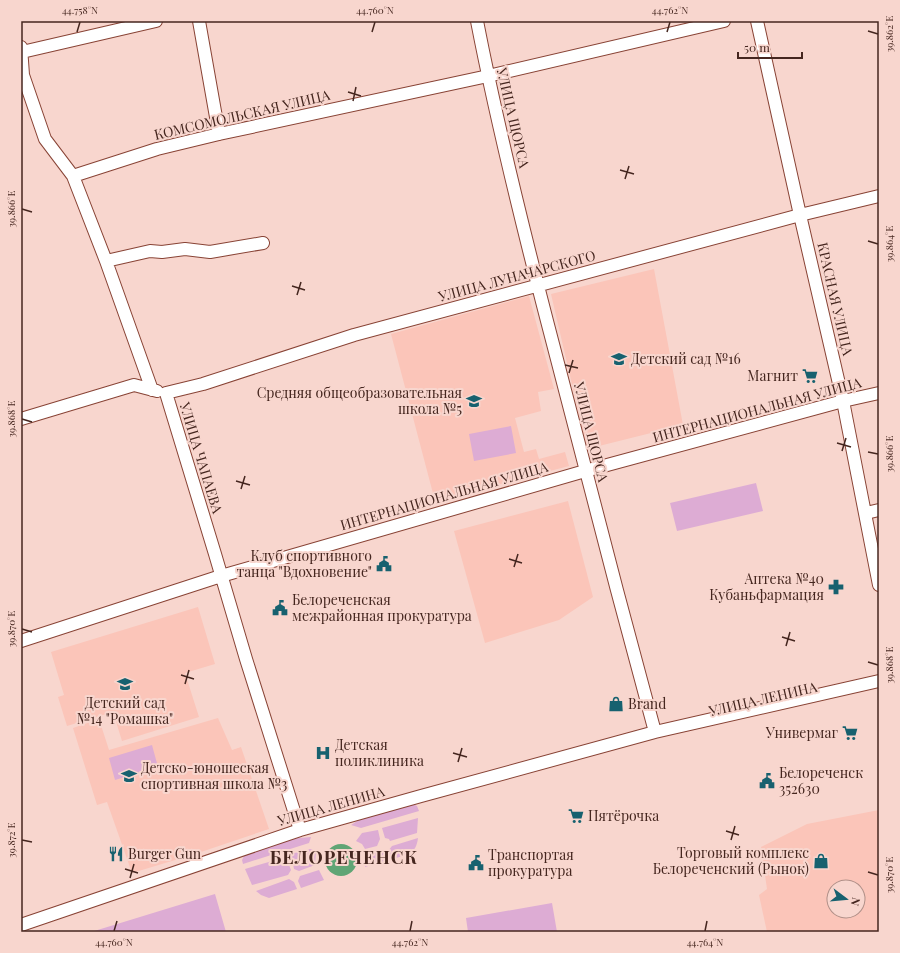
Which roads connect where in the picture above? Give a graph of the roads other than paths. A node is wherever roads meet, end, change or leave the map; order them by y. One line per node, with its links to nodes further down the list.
1 (156, 21): 6 (street)
2 (199, 21): 9 (street)
3 (477, 21): 8 (street, УЛИЦА ЩОРСА)
4 (724, 21): 8 (street, КОМСОМОЛЬСКАЯ УЛИЦА)
5 (757, 21): 12 (street, КРАСНАЯ УЛИЦА)
6 (21, 50): 7 (street)
7 (22, 75): 10 (street)
8 (488, 76): 9 (street, КОМСОМОЛЬСКАЯ УЛИЦА); 15 (street, УЛИЦА ЩОРСА)
9 (219, 134): 10 (street, КОМСОМОЛЬСКАЯ УЛИЦА)
10 (73, 176): 14 (street)
11 (879, 196): 12 (street, УЛИЦА ЛУНАЧАРСКОГО)
12 (800, 215): 15 (street, УЛИЦА ЛУНАЧАРСКОГО); 19 (street, КРАСНАЯ УЛИЦА)
13 (263, 243): 14 (street)
14 (106, 261): 16 (street)
15 (538, 285): 17 (street, УЛИЦА ЛУНАЧАРСКОГО); 21 (street, УЛИЦА ЩОРСА)
16 (152, 390): 17 (street, УЛИЦА ЧАПАЕВА); 20 (street)
17 (166, 393): 24 (street, УЛИЦА ЧАПАЕВА)
18 (879, 393): 19 (street, ИНТЕРНАЦИОНАЛЬНАЯ УЛИЦА)
19 (843, 401): 21 (street, ИНТЕРНАЦИОНАЛЬНАЯ УЛИЦА); 23 (street, КРАСНАЯ УЛИЦА)
20 (21, 419)
21 (585, 471): 24 (street, ИНТЕРНАЦИОНАЛЬНАЯ УЛИЦА); 29 (street, УЛИЦА ЩОРСА)
22 (879, 510): 23 (street)
23 (866, 513): 25 (street, КРАСНАЯ УЛИЦА)
24 (221, 576): 26 (street, ИНТЕРНАЦИОНАЛЬНАЯ УЛИЦА); 30 (street, УЛИЦА ЧАПАЕВА)
25 (879, 585)
26 (21, 641)
27 (879, 680): 29 (street, УЛИЦА ЛЕНИНА)
28 (879, 687): 29 (street, УЛИЦА ЛЕНИНА)
29 (655, 732): 30 (street, УЛИЦА ЛЕНИНА)
30 (300, 830): 31 (street, УЛИЦА ЛЕНИНА)
31 (21, 925)

